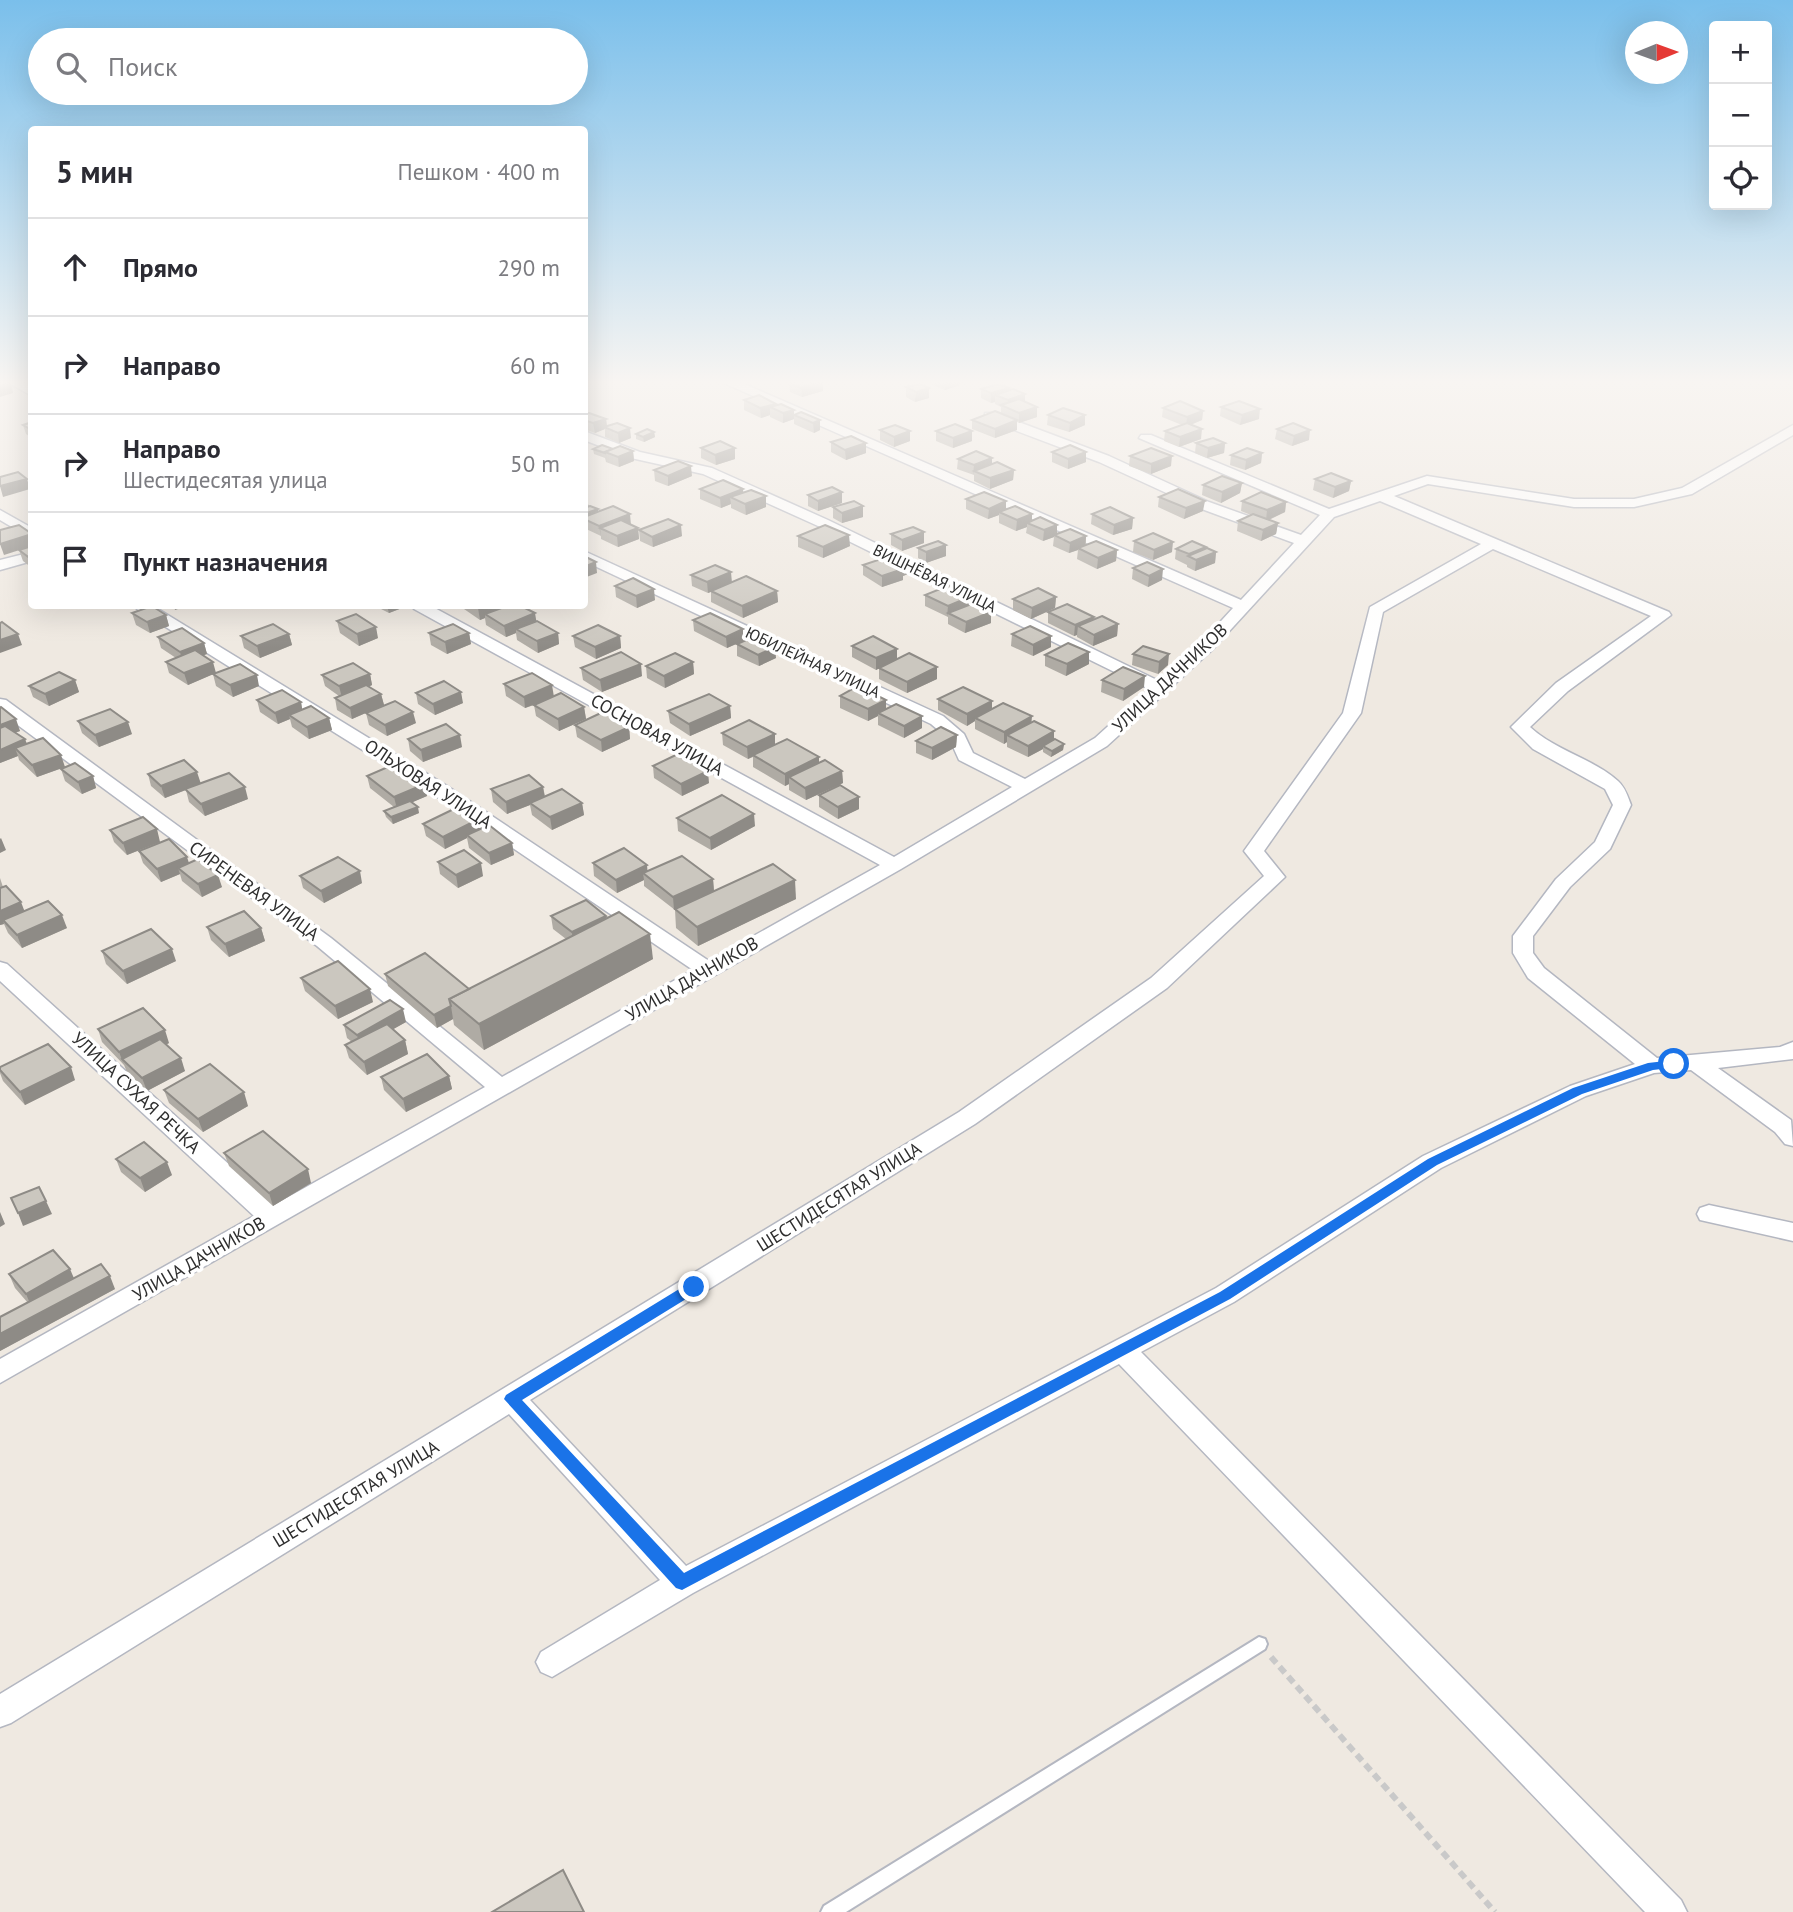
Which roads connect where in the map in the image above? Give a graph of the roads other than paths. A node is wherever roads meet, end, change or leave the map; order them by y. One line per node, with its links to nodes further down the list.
1 (699, 469): 18 (street, ВИШНЁВАЯ УЛИЦА)
2 (927, 469): 15 (street)
3 (1126, 469): 10 (street)
4 (1221, 469): 8 (street)
5 (1724, 469): 6 (street)
6 (1381, 496): 8 (street); 11 (street)
7 (0, 514): 9 (street)
8 (1329, 514): 10 (street, УЛИЦА ДАЧНИКОВ)
9 (28, 532)
10 (1304, 541): 15 (street, УЛИЦА ДАЧНИКОВ)
11 (1491, 544): 26 (street); 34 (street, ШЕСТИДЕСЯТАЯ УЛИЦА)
12 (28, 557): 14 (street)
13 (588, 557): 20 (street, ЮБИЛЕЙНАЯ УЛИЦА)
14 (0, 565)
15 (1243, 607): 18 (street, УЛИЦА ДАЧНИКОВ)
16 (148, 609): 23 (street, ОЛЬХОВАЯ УЛИЦА)
17 (425, 609): 21 (street, СОСНОВАЯ УЛИЦА)
18 (1162, 689): 20 (street, УЛИЦА ДАЧНИКОВ)
19 (0, 704): 27 (street, СИРЕНЕВАЯ УЛИЦА)
20 (1026, 787): 21 (street, УЛИЦА ДАЧНИКОВ)
21 (894, 865): 23 (street, УЛИЦА ДАЧНИКОВ)
22 (0, 969): 30 (street, УЛИЦА СУХАЯ РЕЧКА)
23 (708, 970): 27 (street, УЛИЦА ДАЧНИКОВ)
24 (1793, 1049): 25 (street)
25 (1695, 1062): 26 (street); 28 (street)
26 (1652, 1066): 32 (street)
27 (500, 1088): 30 (street, УЛИЦА ДАЧНИКОВ)
28 (1793, 1138)
29 (1709, 1214): 31 (street)
30 (272, 1218): 33 (street, УЛИЦА ДАЧНИКОВ)
31 (1793, 1232)
32 (1122, 1350): 35 (street); 40 (street)
33 (0, 1372)
34 (512, 1399): 35 (street); 38 (street, ШЕСТИДЕСЯТАЯ УЛИЦА)
35 (682, 1583): 37 (street)
36 (1259, 1644): 39 (lane)
37 (552, 1662)
38 (0, 1712)
39 (830, 1912)
40 (1669, 1912)

